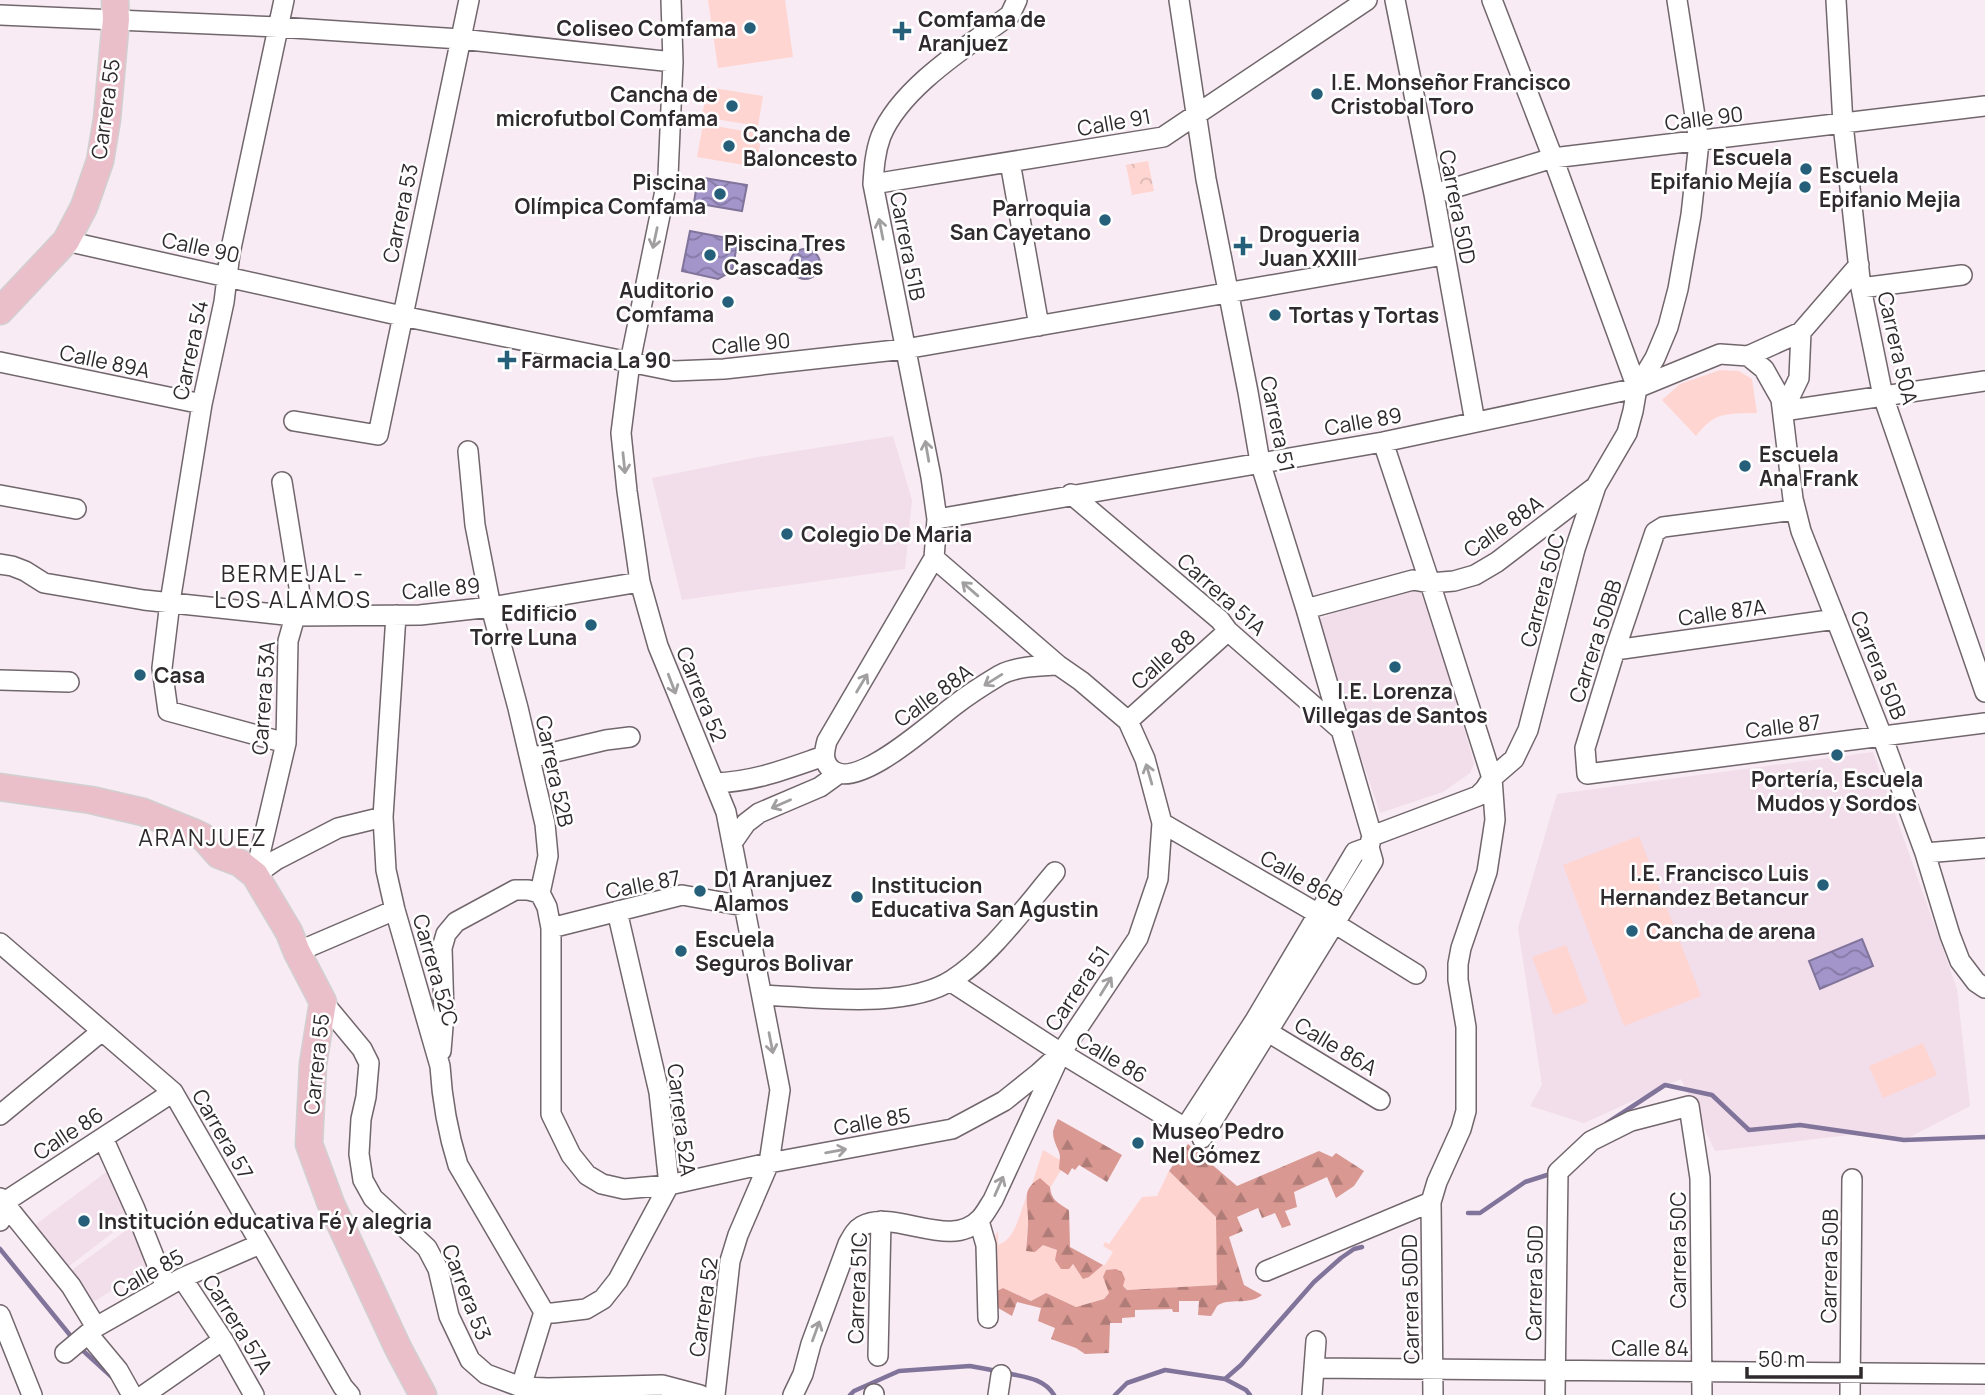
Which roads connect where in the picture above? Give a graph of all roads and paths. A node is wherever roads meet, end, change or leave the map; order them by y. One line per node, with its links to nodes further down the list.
1 (284, 0): 13 (street, Carrera 54)
2 (469, 0): 14 (street, Carrera 53)
3 (671, 0): 15 (street, Carrera 52)
4 (1017, 0): 22 (street, Carrera 51B)
5 (1179, 0): 17 (street, Carrera 51)
6 (1367, 0): 17 (street, Calle 91)
7 (1395, 0): 23 (street, Carrera 50D)
8 (1492, 0): 20 (street)
9 (1677, 0): 19 (street)
10 (1836, 0): 18 (street, Carrera 50A)
11 (116, 10): 12 (street); 13 (street); 24 (main road, Carrera 55)
12 (0, 15)
13 (278, 27): 14 (street); 27 (street, Carrera 54)
14 (460, 39): 15 (street); 32 (street, Carrera 53)
15 (673, 62): 38 (street, Carrera 52, one-way to 38)
16 (1985, 106): 18 (street, Calle 90)
17 (1195, 115): 21 (street, Calle 91); 30 (street, Carrera 51)
18 (1843, 124): 19 (street, Calle 90); 26 (street, Carrera 50A)
19 (1699, 142): 20 (street, Calle 90); 40 (street)
20 (1553, 158): 23 (street, Calle 90); 40 (street)
21 (1010, 162): 22 (street, Calle 91); 33 (street)
22 (873, 184): 35 (street, Carrera 51B, one-way to 22)
23 (1434, 194): 25 (street, Carrera 50D)
24 (66, 241): 27 (street, Calle 90); 31 (main road, Carrera 55)
25 (1444, 255): 30 (street, Calle 90); 45 (street, Carrera 50D)
26 (1859, 265): 29 (street, Carrera 50A); 34 (street)
27 (227, 275): 32 (street, Calle 90); 42 (street, Carrera 54)
28 (1962, 275): 29 (street)
29 (1861, 288): 41 (street, Carrera 50A)
30 (1228, 292): 33 (street, Calle 90); 48 (street, Carrera 51)
31 (0, 311)
32 (402, 316): 38 (street, Calle 90); 44 (street, Carrera 53)
33 (1039, 326): 35 (street, Calle 90)
34 (1801, 332): 36 (street); 43 (street)
35 (905, 349): 38 (street, Calle 90); 55 (street, Carrera 51B, one-way to 35)
36 (1748, 356): 40 (street, Calle 89); 43 (street, Carrera 50B)
37 (0, 362): 42 (street, Calle 89A)
38 (630, 362): 58 (street, Carrera 52, one-way to 58)
39 (1985, 381): 41 (street)
40 (1637, 388): 45 (street, Calle 89); 50 (street, Carrera 50C)
41 (1883, 396): 43 (street); 71 (street, Carrera 50A)
42 (202, 404): 60 (street, Carrera 54)
43 (1783, 411): 54 (street, Carrera 50B)
44 (294, 421)
45 (1475, 422): 46 (street, Calle 89)
46 (1383, 442): 48 (street, Calle 89); 59 (street)
47 (468, 451): 61 (street, Carrera 52B)
48 (1260, 462): 51 (street, Calle 89); 62 (street, Carrera 51)
49 (282, 482): 64 (street, Carrera 53A)
50 (1596, 486): 59 (street, Calle 88A); 82 (street, Carrera 50C)
51 (1072, 494): 55 (street, Calle 89); 66 (street, Carrera 51A)
52 (0, 495): 53 (street)
53 (76, 509)
54 (1794, 510): 65 (street, Carrera 50B); 67 (street, Carrera 50BB)
55 (937, 519): 56 (street, Carrera 51B)
56 (934, 558): 68 (street, Carrera 51, one-way to 56); 78 (street, one-way to 56)
57 (0, 564): 60 (street, Calle 89)
58 (640, 582): 61 (street, Calle 89); 83 (street, Carrera 52, one-way to 83)
59 (1430, 583): 62 (street, Calle 88A); 82 (street)
60 (170, 602): 64 (street, Calle 89); 77 (street, Carrera 54)
61 (491, 607): 63 (street, Calle 89); 79 (street, Carrera 52B)
62 (1306, 609): 74 (street, Carrera 51)
63 (396, 615): 64 (street, Calle 89); 85 (street, Carrera 52C)
64 (294, 616): 77 (street, Carrera 53A)
65 (1836, 619): 67 (street, Calle 87A); 75 (street, Carrera 50B)
66 (1228, 631): 72 (street, Calle 88); 74 (street, Carrera 51A)
67 (1615, 650): 81 (street, Carrera 50BB)
68 (1058, 666): 72 (street, Carrera 51); 80 (street, Calle 88A, one-way to 80)
69 (0, 680): 70 (street)
70 (69, 682)
71 (1985, 692)
72 (1128, 721): 86 (street, Carrera 51, one-way to 72)
73 (1985, 723): 75 (street, Calle 87)
74 (1340, 730): 87 (street, Carrera 51)
75 (1882, 736): 81 (street, Calle 87); 90 (street, Carrera 50B)
76 (630, 737): 79 (street)
77 (286, 743): 92 (street, Carrera 53A)
78 (824, 756): 80 (street); 83 (street)
79 (530, 758): 93 (street, Carrera 52B)
80 (838, 774): 88 (street, Calle 88A, one-way to 88)
81 (1587, 774)
82 (1492, 778): 87 (street); 119 (street)
83 (714, 783): 88 (street, Carrera 52)
84 (0, 787): 92 (main road, Carrera 55)
85 (383, 817): 92 (street); 95 (street, Carrera 52C)
86 (1163, 823): 97 (street, Calle 86B); 108 (street, Carrera 51, one-way to 86)
87 (1371, 841): 97 (street)
88 (732, 844): 94 (street, Carrera 52)
89 (1985, 848): 90 (street)
90 (1925, 853): 103 (street, Carrera 50B)
91 (1055, 872): 102 (street)
92 (255, 875): 100 (main road, Carrera 55)
93 (540, 893): 98 (street); 109 (street)
94 (744, 906): 96 (street, Calle 87); 104 (street, Carrera 52)
95 (395, 909): 100 (street); 109 (street, Carrera 52C)
96 (617, 911): 98 (street, Calle 87); 118 (street, Carrera 52A)
97 (1326, 919): 101 (street, Calle 86B); 107 (street); 108 (street, Calle 86)
98 (551, 928): 118 (street)
99 (0, 943): 106 (street, Carrera 57)
100 (297, 952): 105 (main road, Carrera 55)
101 (1416, 974)
102 (950, 981): 104 (street); 108 (street, Calle 86)
103 (1985, 988)
104 (762, 995): 115 (street, Carrera 52, one-way to 115)
105 (323, 1002): 140 (street, Carrera 53); 146 (main road, Carrera 55)
106 (102, 1031): 110 (street, Carrera 57); 112 (street)
107 (1268, 1031): 111 (street, Calle 86A); 114 (street)
108 (1061, 1053): 115 (street, Calle 85, one-way to 108); 122 (street, Carrera 51, one-way to 108)
109 (440, 1066): 126 (street, Carrera 52C)
110 (173, 1092): 113 (street, Calle 86); 123 (street, Carrera 57)
111 (1380, 1100)
112 (0, 1115)
113 (103, 1138): 120 (street, Calle 86); 125 (street, Carrera 57A)
114 (1202, 1138)
115 (769, 1163): 118 (street, Calle 85); 148 (street, Carrera 52)
116 (1558, 1172): 136 (street, Carrera 50D); 137 (street, Carrera 50C)
117 (1852, 1179): 138 (street, Carrera 50B)
118 (670, 1185): 126 (street, Carrera 52A)
119 (1431, 1202): 124 (street); 135 (street, Carrera 50DD)
120 (1, 1207): 129 (street)
121 (881, 1221): 122 (street); 133 (street, Carrera 51C); 149 (street, one-way to 121)
122 (979, 1221): 128 (street)
123 (260, 1244): 125 (street, Calle 85); 145 (street, Carrera 57)
124 (1266, 1271)
125 (174, 1282): 129 (street, Calle 85); 130 (street, Carrera 57A)
126 (544, 1312): 140 (street)
127 (0, 1315): 141 (street)
128 (988, 1318)
129 (89, 1333): 132 (street, Calle 85); 142 (street)
130 (223, 1340): 143 (street); 144 (street, Carrera 57A)
131 (1316, 1341): 134 (street)
132 (67, 1351)
133 (877, 1356)
134 (1314, 1368): 135 (street, Calle 84); 150 (street)
135 (1433, 1369): 136 (street, Calle 84); 151 (street, Carrera 50DD)
136 (1555, 1370): 137 (street, Calle 84); 152 (street, Carrera 50D)
137 (1701, 1371): 138 (street, Calle 84); 153 (street, Carrera 50C)
138 (1850, 1373): 139 (street, Calle 84); 154 (street, Carrera 50B)
139 (1985, 1374)
140 (521, 1387): 147 (street, Carrera 53)
141 (32, 1395)
142 (132, 1395)
143 (144, 1395)
144 (254, 1395)
145 (350, 1395)
146 (423, 1395)
147 (700, 1395)
148 (715, 1395)
149 (793, 1395)
150 (1312, 1395)
151 (1433, 1395)
152 (1555, 1395)
153 (1702, 1395)
154 (1850, 1395)

